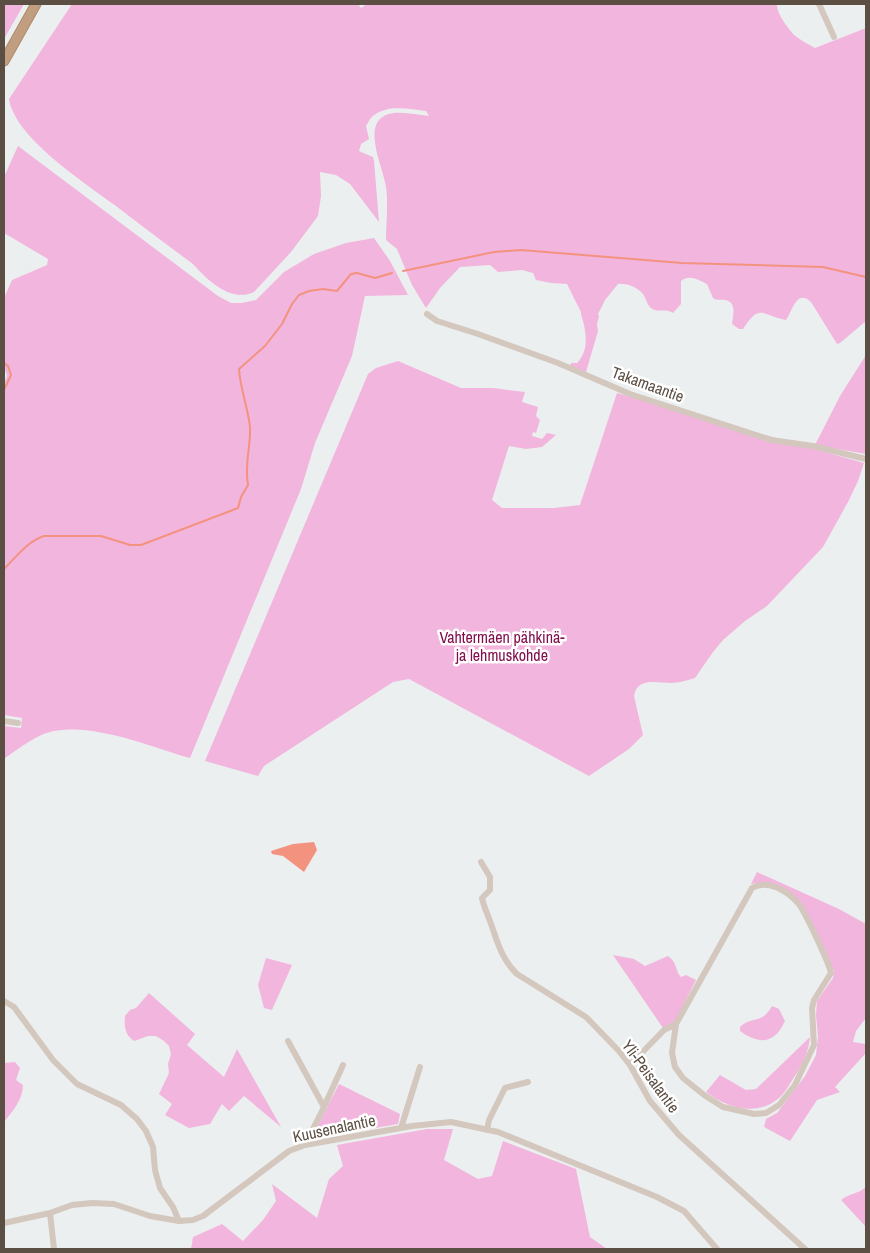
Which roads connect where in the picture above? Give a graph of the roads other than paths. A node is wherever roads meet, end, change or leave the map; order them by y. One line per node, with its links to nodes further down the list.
1 (36, 4): 4 (highway)
2 (819, 4): 3 (street)
3 (834, 37)
4 (4, 60)
5 (427, 314): 6 (street, Takamaantie)
6 (866, 459)
7 (4, 721): 8 (street)
8 (18, 723)
9 (481, 862): 13 (street, Yli-Peisalantie)
10 (4, 1001): 22 (street)
11 (676, 1024): 11 (street); 13 (street)
12 (288, 1041): 17 (street)
13 (630, 1065): 26 (street, Yli-Peisalantie)
14 (343, 1066): 17 (street)
15 (420, 1067): 18 (street)
16 (528, 1082): 19 (street)
17 (324, 1107): 20 (street)
18 (401, 1128): 19 (street, Kuusenalantie); 20 (street, Kuusenalantie)
19 (487, 1130): 25 (street, Kuusenalantie)
20 (305, 1145): 22 (street, Kuusenalantie)
21 (50, 1213): 22 (street); 23 (street); 24 (street)
22 (179, 1222)
23 (4, 1223)
24 (54, 1249)
25 (717, 1249)
26 (805, 1249)

